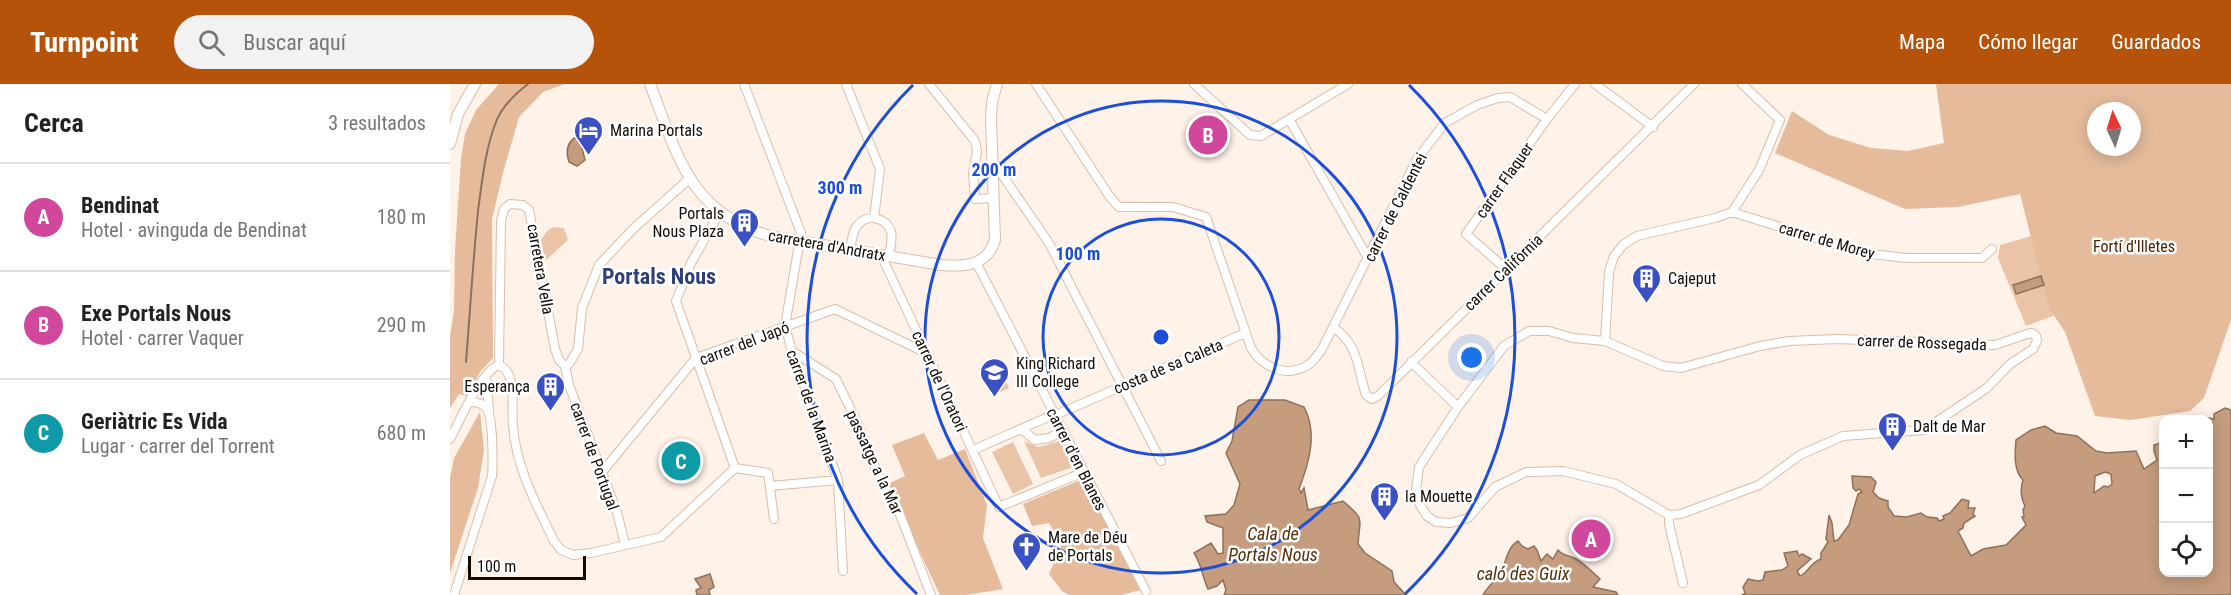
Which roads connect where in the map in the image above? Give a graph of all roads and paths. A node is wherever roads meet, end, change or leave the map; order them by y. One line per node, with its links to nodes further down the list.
1 (475, 84): 17 (main road)
2 (650, 84): 19 (main road, carretera d'Andratx)
3 (744, 84): 24 (street)
4 (846, 84): 23 (street)
5 (929, 84): 20 (street)
6 (997, 84): 18 (main road)
7 (1036, 84): 33 (street)
8 (1194, 84): 14 (street)
9 (1348, 84): 14 (street)
10 (1575, 84): 15 (street, carrer Flaquer)
11 (1595, 84): 16 (street)
12 (1694, 84): 16 (street, carrer Califòrnia)
13 (1742, 84): 22 (street)
14 (1289, 119): 28 (street)
15 (1547, 119): 28 (street, carrer de Caldentei); 30 (street, carrer Flaquer)
16 (1653, 127): 30 (street, carrer Califòrnia)
17 (450, 144)
18 (992, 159): 20 (main road); 42 (street)
19 (688, 179): 21 (main road, carretera d'Andratx); 40 (street)
20 (994, 198): 29 (main road)
21 (720, 212): 24 (main road, carretera d'Andratx); 37 (street)
22 (1732, 212): 26 (street, carrer de Morey); 34 (street)
23 (874, 218): 25 (street); 27 (street)
24 (801, 242): 25 (main road, carretera d'Andratx); 31 (street, carrer de la Marina)
25 (850, 249): 27 (main road, carretera d'Andratx)
26 (1992, 249)
27 (885, 256): 29 (main road, carretera d'Andratx); 36 (street, carrer de l'Oratori)
28 (1368, 258): 32 (street, carrer de Caldentei)
29 (976, 264): 49 (street, carrer d'en Blanes)
30 (1506, 269): 38 (street, carrer Califòrnia)
31 (785, 327): 35 (street, carrer de la Marina); 36 (street, carrer del Japó); 37 (street, carrer del Japó)
32 (1333, 327): 33 (street, carrer de Caldentei); 38 (street, carrer Califòrnia)
33 (1245, 333): 42 (street, costa de sa Caleta)
34 (1605, 341): 44 (street); 58 (street, carrer de Rossegada)
35 (792, 351): 56 (street, carrer de la Marina); 65 (street, passatge a la Mar)
36 (926, 353): 51 (street, carrer de l'Oratori)
37 (696, 358): 53 (street); 54 (street, carrer del Japó)
38 (1411, 362): 44 (street)
39 (499, 365): 40 (street, carretera Vella); 41 (street); 60 (street)
40 (565, 366): 54 (street, carrer de Portugal)
41 (486, 376): 43 (street); 45 (street)
42 (1123, 386): 46 (street, costa de sa Caleta); 52 (street)
43 (470, 402): 45 (street); 50 (street)
44 (1458, 407): 58 (street)
45 (489, 411): 64 (street)
46 (1058, 414)
47 (1048, 417): 48 (street)
48 (1021, 429): 49 (street); 51 (street)
49 (1063, 431): 55 (street, carrer d'en Blanes)
50 (450, 439)
51 (973, 450): 55 (street, carrer de l'Oratori)
52 (1161, 461)
53 (735, 468): 57 (street); 60 (street)
54 (602, 472): 60 (street, carrer de Portugal)
55 (1084, 472): 63 (street, carrer d'en Blanes)
56 (838, 480): 57 (street); 61 (street, carrer de la Marina)
57 (770, 486): 59 (street)
58 (1669, 515): 62 (street)
59 (774, 519)
60 (625, 545)
61 (843, 571)
62 (1683, 583)
63 (1146, 591)
64 (454, 595)
65 (931, 595)

